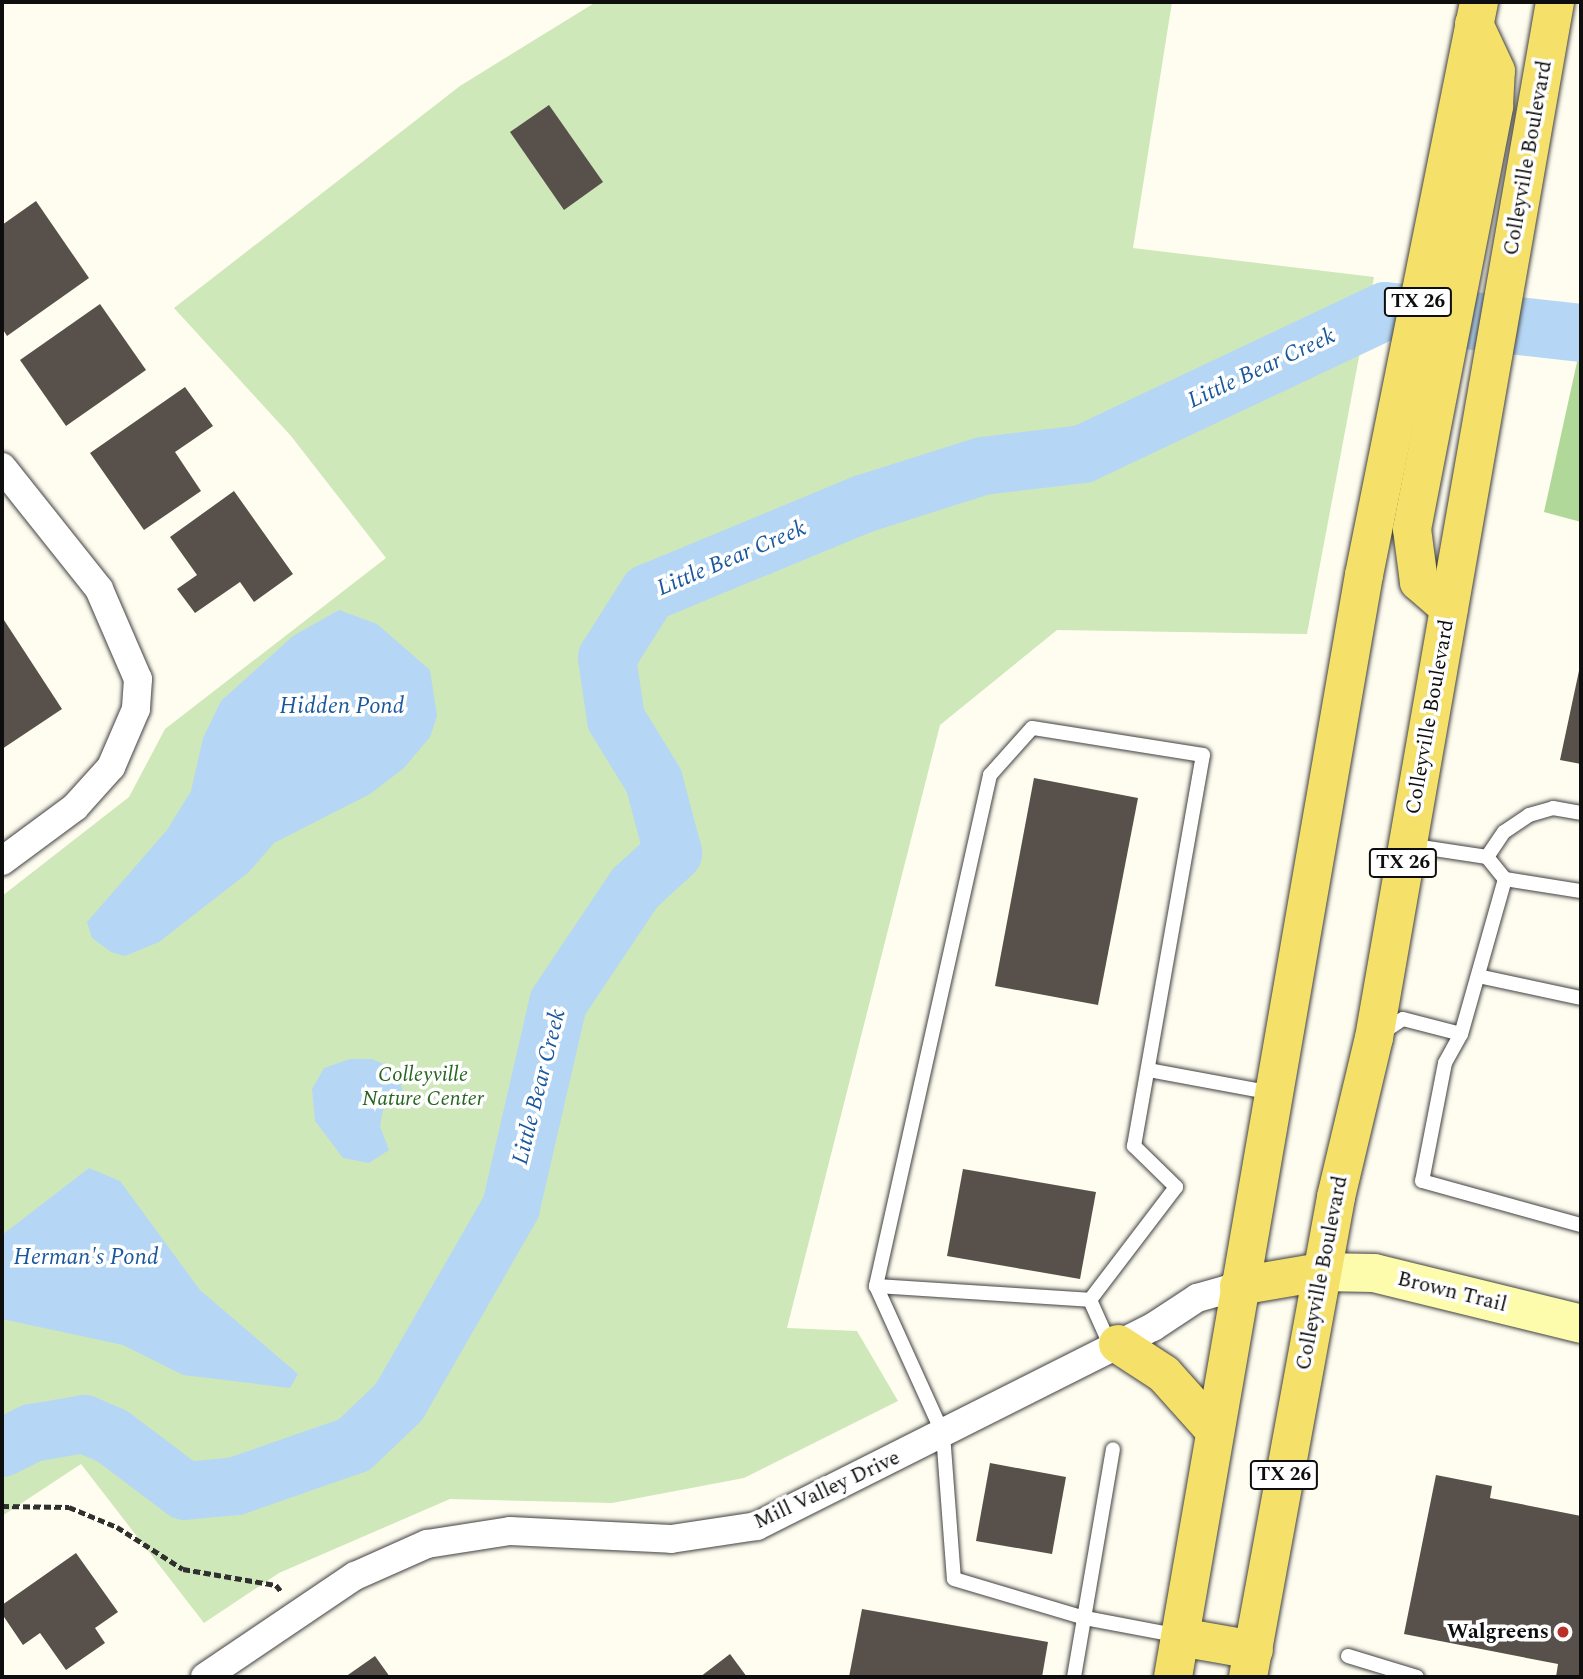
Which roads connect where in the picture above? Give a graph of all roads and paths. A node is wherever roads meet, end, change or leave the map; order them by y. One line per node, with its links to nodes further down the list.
1 (1555, 2): 4 (main road, Colleyville Boulevard / TX 26)
2 (1477, 13): 4 (main road); 16 (main road, TX 26)
3 (2, 467): 8 (street)
4 (1450, 608): 6 (main road, Colleyville Boulevard / TX 26)
5 (1581, 813): 7 (lane)
6 (1406, 845): 7 (lane); 14 (main road, Colleyville Boulevard / TX 26)
7 (1487, 857): 9 (lane)
8 (2, 861)
9 (1505, 879): 10 (lane); 11 (lane)
10 (1581, 891)
11 (1478, 976): 12 (lane); 13 (lane)
12 (1581, 998)
13 (1461, 1034): 14 (lane); 17 (lane)
14 (1374, 1038): 18 (main road, Colleyville Boulevard / TX 26)
15 (1148, 1070): 16 (lane); 19 (lane); 21 (lane)
16 (1272, 1093): 20 (main road, TX 26)
17 (1581, 1226)
18 (1321, 1272): 20 (main road); 22 (street, Brown Trail); 32 (main road, Colleyville Boulevard / TX 26)
19 (876, 1286): 21 (lane); 25 (lane)
20 (1238, 1286): 23 (street, Mill Valley Drive); 24 (main road, TX 26)
21 (1090, 1300): 23 (lane)
22 (1581, 1324)
23 (1115, 1346): 24 (main road); 25 (street, Mill Valley Drive)
24 (1214, 1430): 30 (main road, TX 26)
25 (943, 1434): 28 (street, Mill Valley Drive); 29 (lane)
26 (1113, 1449): 29 (lane)
27 (2, 1506): 28 (path)
28 (301, 1613): 33 (street, Mill Valley Drive)
29 (1085, 1618): 30 (lane); 34 (lane)
30 (1180, 1637): 32 (main road); 35 (main road, TX 26)
31 (1348, 1656): 36 (lane)
32 (1251, 1664)
33 (205, 1677)
34 (1074, 1677)
35 (1173, 1677)
36 (1417, 1677)

